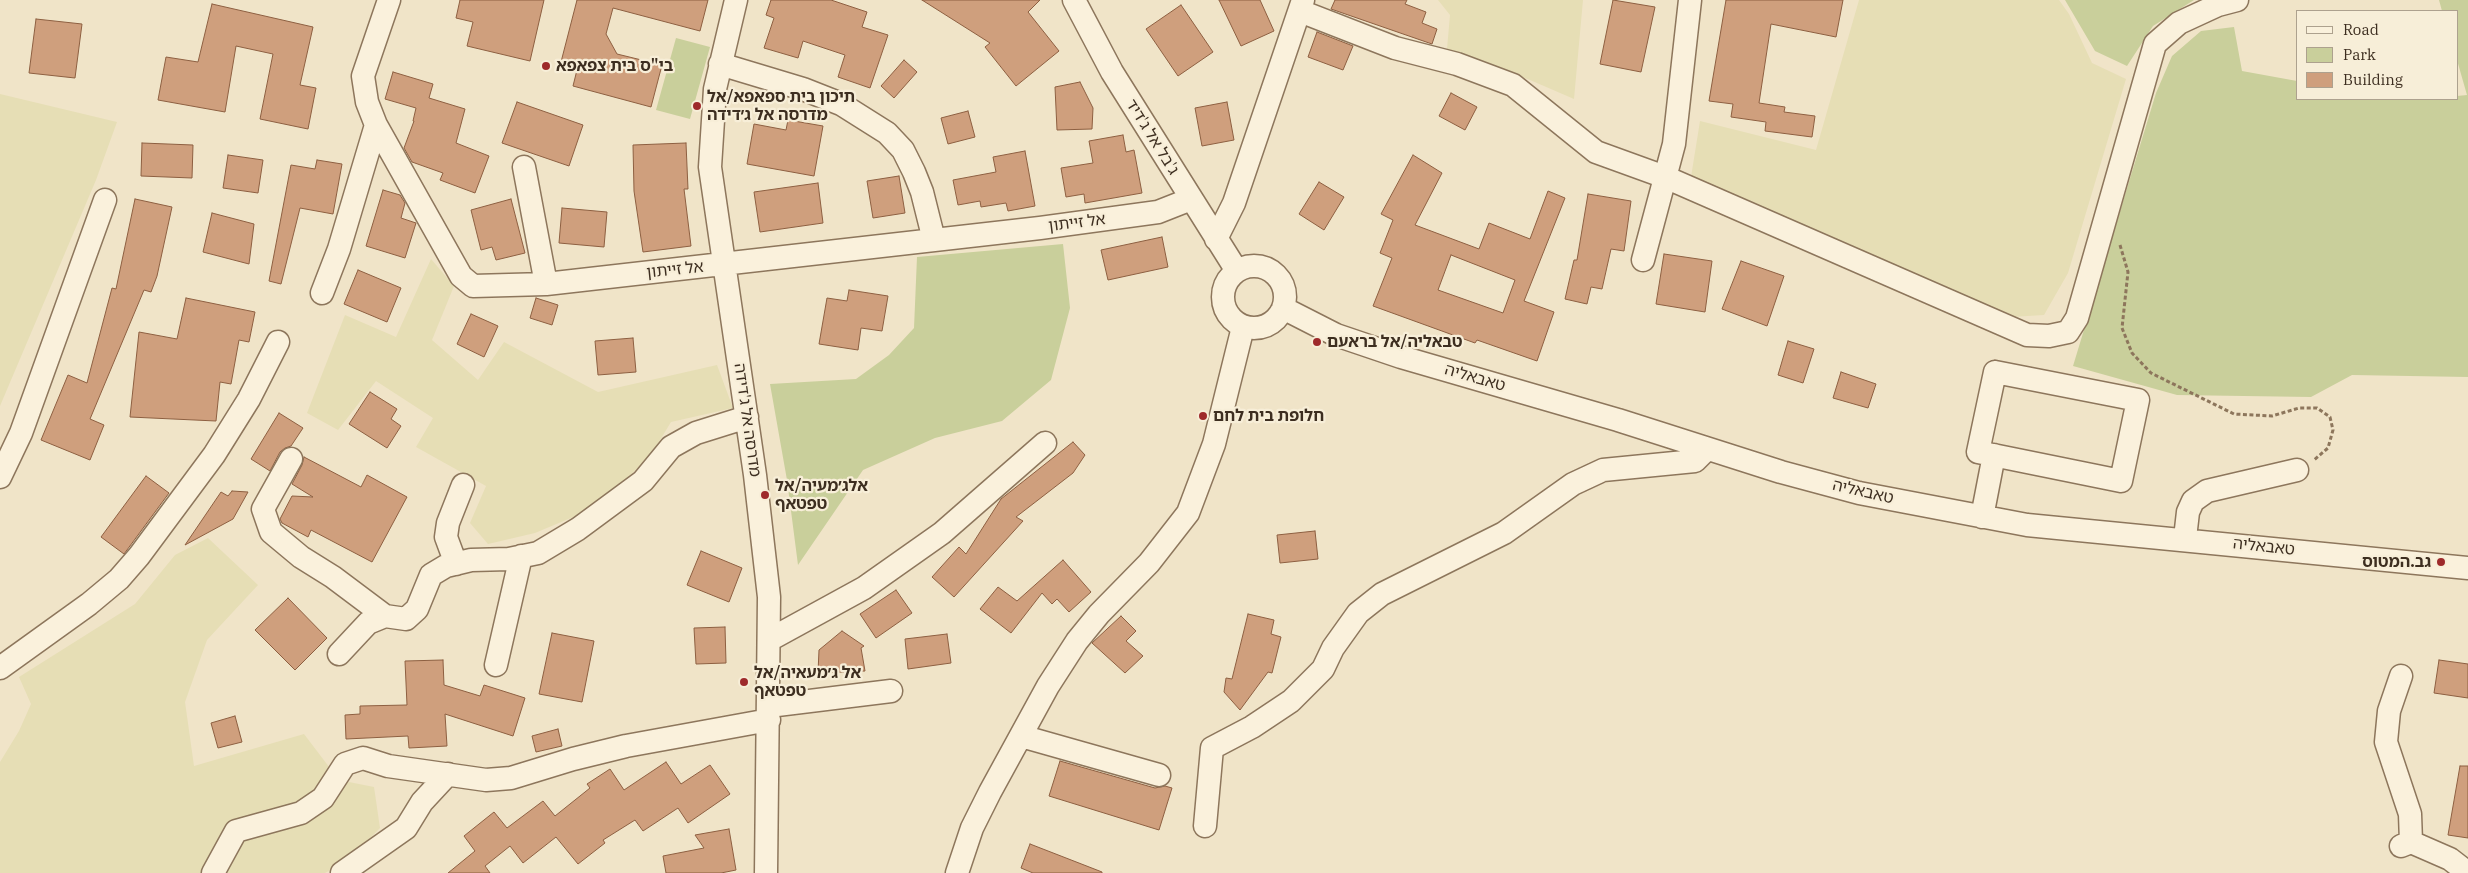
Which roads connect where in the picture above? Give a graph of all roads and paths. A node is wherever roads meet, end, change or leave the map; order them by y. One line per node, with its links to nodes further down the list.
1 (389, 0): 8 (street, אל זייתון)
2 (736, 0): 7 (street, מדרסה אל ג'דידה)
3 (1074, 0): 11 (street, ג'בל אל ג'דיד)
4 (1690, 0): 10 (street)
5 (2237, 0): 13 (street)
6 (1301, 5): 10 (street); 14 (street)
7 (720, 64): 15 (street); 17 (street, מדרסה אל ג'דידה)
8 (376, 124): 19 (street, אל זייתון); 20 (street)
9 (524, 167): 19 (street)
10 (1665, 177): 13 (street); 16 (street)
11 (1191, 199): 14 (street, ג'בל אל ג'דיד); 15 (street, אל זייתון)
12 (105, 200): 30 (street)
13 (2103, 224): 29 (path)
14 (1216, 239): 18 (street, ג'בל אל ג'דיד)
15 (934, 240): 17 (street, אל זייתון)
16 (1643, 260)
17 (725, 265): 19 (street, אל זייתון); 24 (street, מדרסה אל ג'דידה)
18 (1237, 271): 21 (street); 22 (street)
19 (546, 284)
20 (322, 293)
21 (1283, 308): 22 (street); 26 (street, טאבאליה)
22 (1243, 326): 45 (street)
23 (278, 342): 41 (street)
24 (747, 417): 34 (street); 38 (street, מדרסה אל ג'דידה)
25 (1045, 443): 38 (street)
26 (1707, 449): 32 (street, טאבאליה); 48 (street)
27 (1994, 455): 27 (street); 32 (street)
28 (291, 459): 37 (street)
29 (2297, 470): 33 (street)
30 (0, 477)
31 (463, 485): 35 (street)
32 (1982, 517): 33 (street, טאבאליה)
33 (2186, 538): 36 (street, טאבאליה)
34 (520, 556): 35 (street); 40 (street)
35 (456, 564): 37 (street)
36 (2468, 568)
37 (384, 616): 39 (street)
38 (769, 640): 44 (street, מדרסה אל ג'דידה)
39 (339, 654)
40 (496, 664)
41 (0, 668)
42 (2401, 676): 53 (street)
43 (891, 691): 44 (street)
44 (769, 713): 46 (street); 51 (street, מדרסה אל ג'דידה)
45 (1021, 736): 47 (street); 52 (street)
46 (448, 774): 49 (street); 50 (street)
47 (1159, 774)
48 (1205, 826)
49 (213, 873)
50 (342, 873)
51 (766, 873)
52 (957, 873)
53 (2468, 873)

